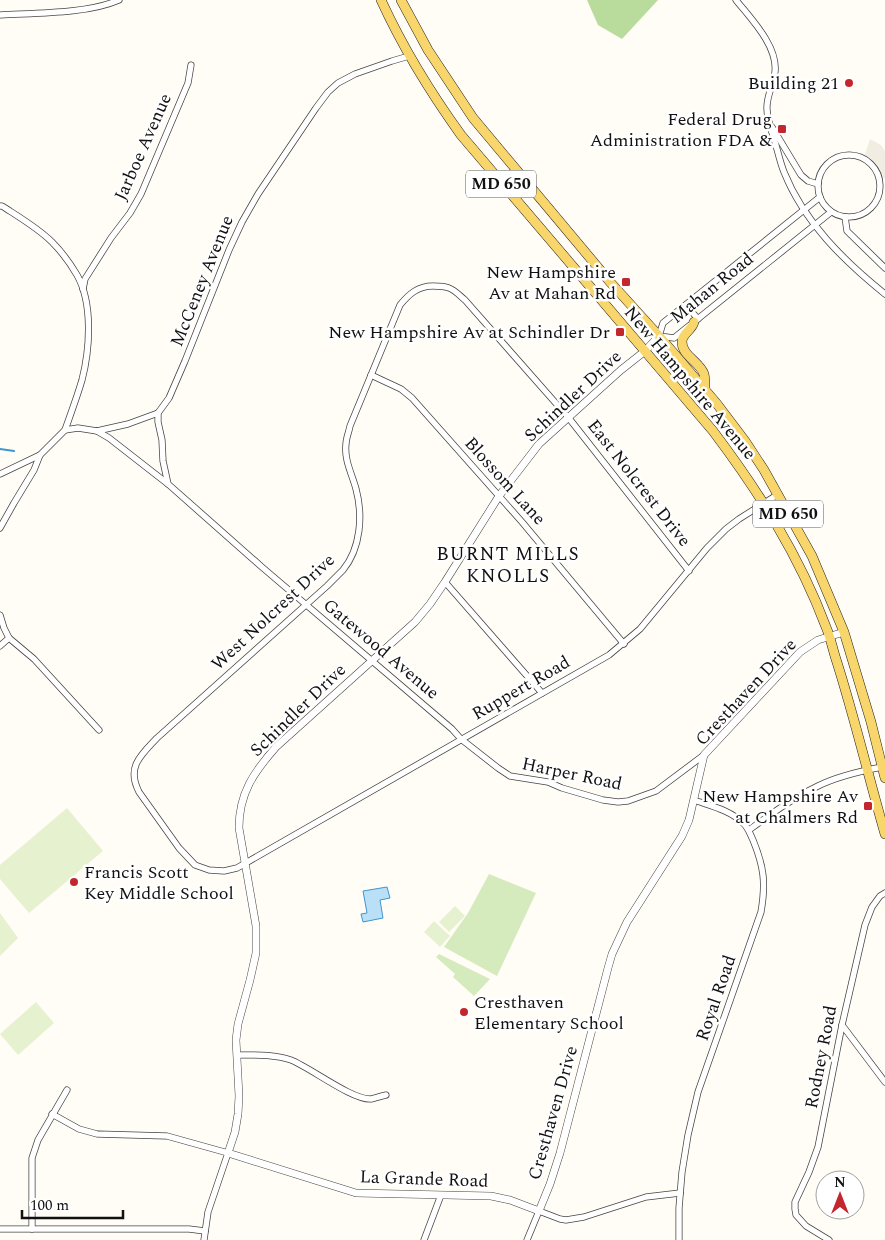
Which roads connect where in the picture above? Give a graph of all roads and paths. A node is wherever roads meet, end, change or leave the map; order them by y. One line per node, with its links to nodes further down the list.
1 (118, 0): 5 (street)
2 (381, 0): 6 (main road, New Hampshire Avenue / MD 650)
3 (401, 0): 22 (main road, New Hampshire Avenue / MD 650)
4 (736, 0): 8 (street)
5 (0, 15)
6 (409, 56): 23 (main road, New Hampshire Avenue / MD 650); 26 (street, McCeney Avenue)
7 (191, 65): 18 (street, Jarboe Avenue)
8 (768, 121): 9 (street); 12 (street)
9 (818, 184): 10 (street); 14 (street)
10 (820, 197): 12 (street, Mahan Road); 13 (street)
11 (1, 205): 18 (street)
12 (803, 211): 15 (street); 20 (street, Mahan Road)
13 (831, 212): 14 (street); 15 (street, Mahan Road)
14 (845, 217): 16 (street)
15 (815, 225): 19 (street); 21 (street, Mahan Road)
16 (885, 268)
17 (441, 286): 24 (street, West Nolcrest Drive); 27 (street, East Nolcrest Drive)
18 (83, 289): 28 (street)
19 (885, 294)
20 (686, 305): 21 (street); 22 (street, Mahan Road)
21 (696, 320): 22 (street, Mahan Road); 25 (main road)
22 (660, 336): 23 (street, Schindler Drive); 25 (main road, New Hampshire Avenue / MD 650)
23 (645, 351): 27 (street, Schindler Drive); 35 (main road, New Hampshire Avenue / MD 650)
24 (371, 375): 34 (street, Blossom Lane); 39 (street, West Nolcrest Drive)
25 (705, 390): 33 (main road, New Hampshire Avenue / MD 650)
26 (158, 413): 29 (street); 32 (street)
27 (568, 417): 34 (street, Schindler Drive); 37 (street, East Nolcrest Drive)
28 (65, 430): 29 (street); 30 (street)
29 (97, 431): 32 (street, Gatewood Avenue)
30 (40, 455): 31 (street); 36 (street)
31 (0, 474)
32 (168, 484): 39 (street, Gatewood Avenue)
33 (777, 495): 35 (street, Ruppert Road); 41 (main road, New Hampshire Avenue / MD 650)
34 (499, 496): 38 (street, Schindler Drive); 44 (street, Blossom Lane)
35 (764, 503): 37 (street, Ruppert Road); 42 (main road, New Hampshire Avenue / MD 650)
36 (0, 528)
37 (688, 571): 44 (street, Ruppert Road)
38 (445, 582): 46 (street, Schindler Drive); 47 (street)
39 (306, 604): 46 (street, Gatewood Avenue); 57 (street, West Nolcrest Drive)
40 (0, 615): 43 (street)
41 (844, 632): 42 (street, Cresthaven Drive); 51 (main road, New Hampshire Avenue / MD 650)
42 (829, 636): 50 (street, Cresthaven Drive); 52 (main road, New Hampshire Avenue / MD 650)
43 (10, 638): 45 (street); 48 (street)
44 (624, 644): 47 (street, Ruppert Road)
45 (0, 646)
46 (372, 662): 49 (street, Gatewood Avenue); 57 (street, Schindler Drive)
47 (542, 693): 49 (street, Ruppert Road)
48 (99, 730)
49 (461, 739): 50 (street, Harper Road); 57 (street, Ruppert Road)
50 (704, 755): 54 (street, Cresthaven Drive)
51 (882, 767): 52 (street); 53 (main road, New Hampshire Avenue / MD 650)
52 (868, 770): 55 (street); 56 (main road, New Hampshire Avenue / MD 650)
53 (885, 778)
54 (694, 800): 55 (street, Royal Road); 68 (street, Cresthaven Drive)
55 (749, 830): 66 (street, Royal Road)
56 (885, 834)
57 (245, 863): 60 (street, Schindler Drive)
58 (885, 893): 59 (street, Rodney Road)
59 (842, 1025): 61 (street); 76 (street, Rodney Road)
60 (237, 1055): 63 (street); 65 (street, Schindler Drive)
61 (885, 1082)
62 (67, 1090): 64 (street)
63 (386, 1095)
64 (52, 1114): 65 (street, La Grande Road); 70 (street)
65 (228, 1153): 67 (street, La Grande Road); 71 (street, Schindler Drive)
66 (680, 1193): 68 (street, La Grande Road); 75 (street, Royal Road)
67 (441, 1195): 68 (street, La Grande Road); 73 (street)
68 (540, 1211): 74 (street, Cresthaven Drive)
69 (0, 1229): 70 (street)
70 (32, 1229): 71 (street)
71 (205, 1231): 72 (street, Schindler Drive)
72 (204, 1240)
73 (424, 1240)
74 (527, 1240)
75 (679, 1240)
76 (829, 1240)

